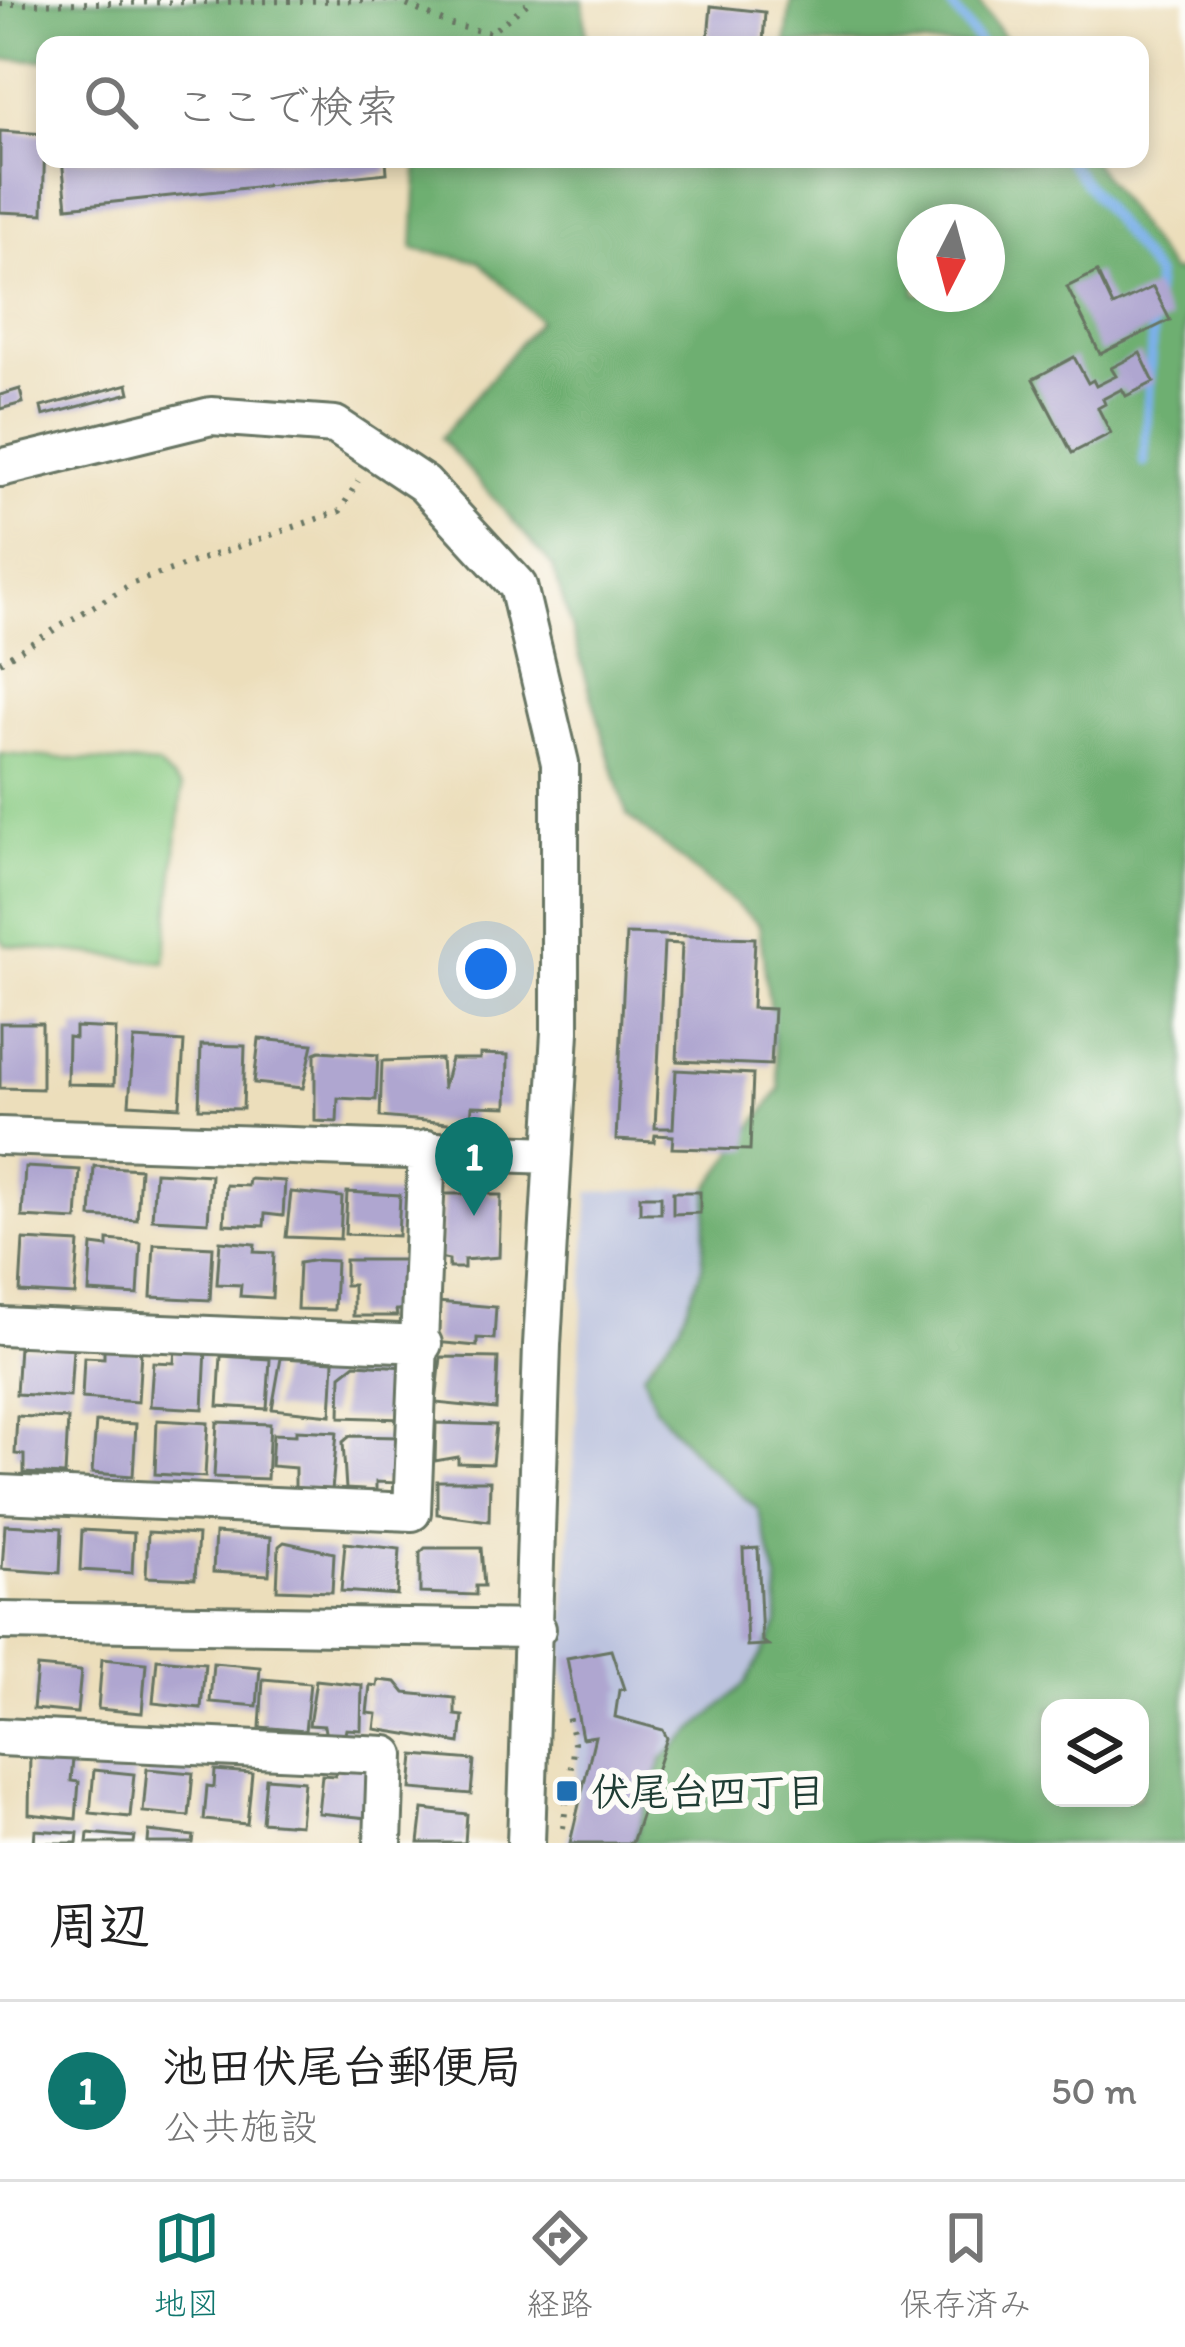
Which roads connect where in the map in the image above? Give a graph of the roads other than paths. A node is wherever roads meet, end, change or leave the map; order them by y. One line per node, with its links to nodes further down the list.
1 (0, 468): 4 (street)
2 (0, 1136): 3 (street)
3 (427, 1149): 4 (street); 6 (street)
4 (553, 1155): 9 (street)
5 (0, 1325): 6 (street)
6 (423, 1344): 7 (street)
7 (0, 1494)
8 (0, 1621): 9 (street)
9 (537, 1629): 12 (street)
10 (0, 1737): 11 (street)
11 (383, 1843)
12 (526, 1843)

